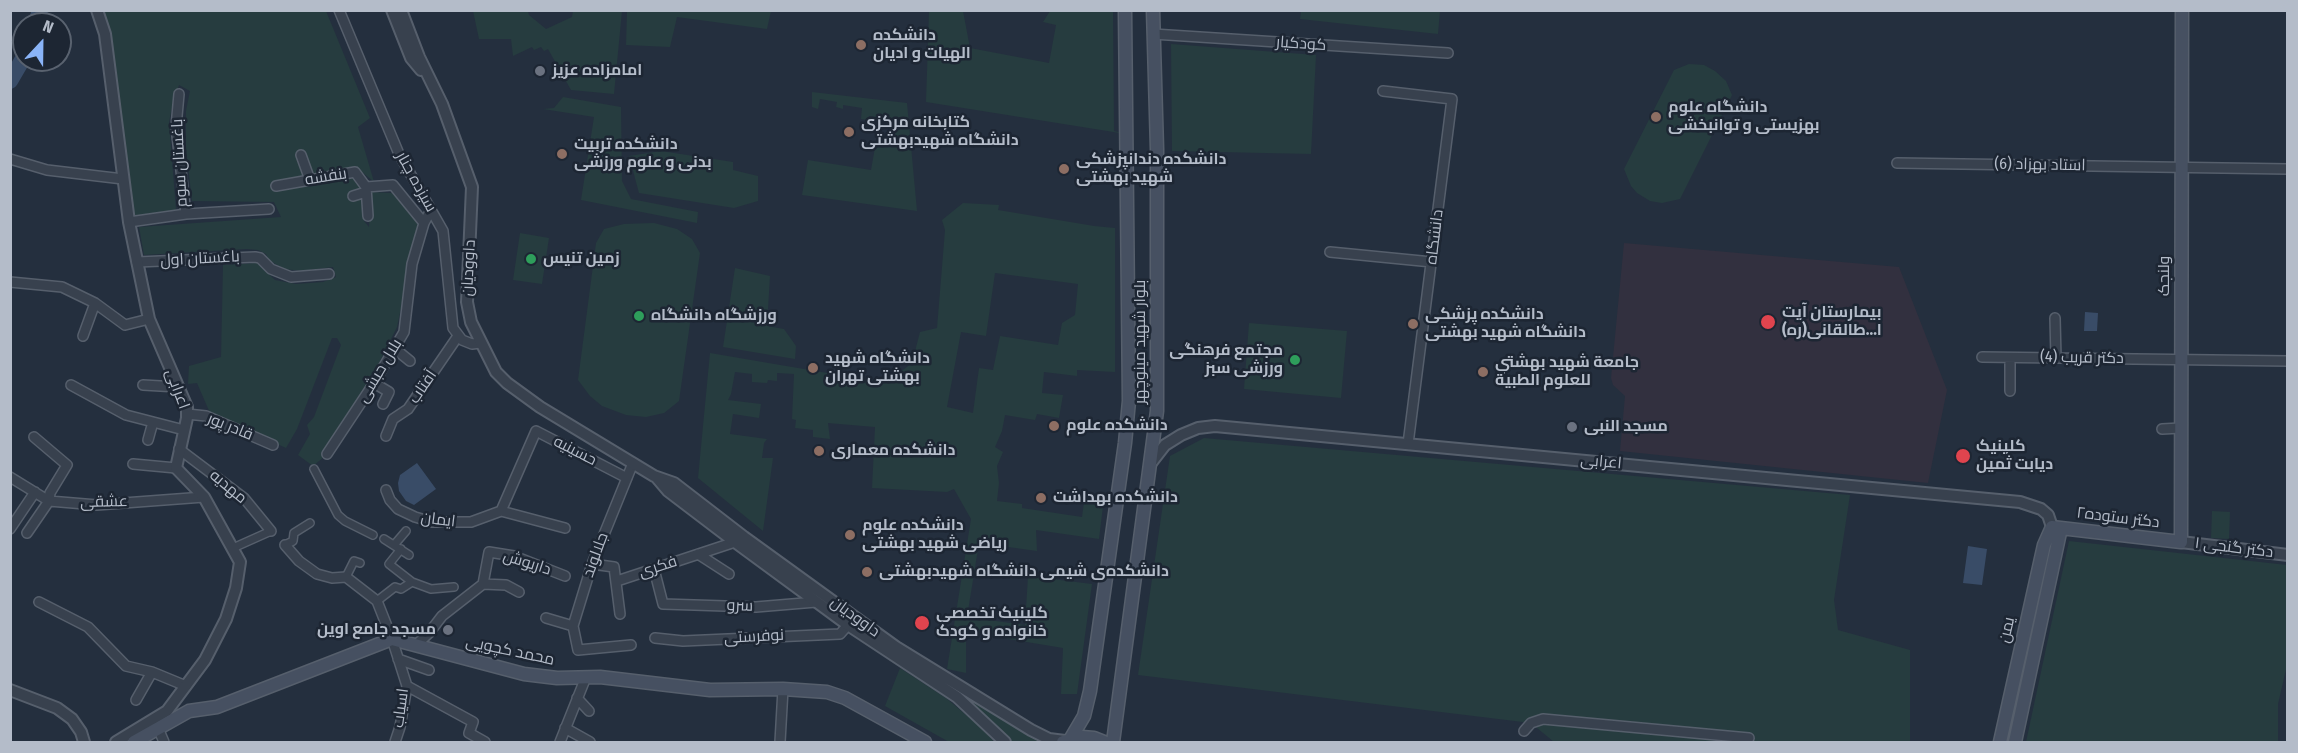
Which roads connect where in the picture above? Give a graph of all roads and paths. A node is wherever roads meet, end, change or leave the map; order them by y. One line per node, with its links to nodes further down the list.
1 (97, 10): 18 (street, اعرابی)
2 (339, 10): 24 (street, سیزده چنار)
3 (392, 10): 10 (street, داوودیان)
4 (401, 10): 10 (street, داوودیان)
5 (1125, 10): 135 (main road, بلوار شهید مینوچهر)
6 (1153, 10): 8 (main road, بلوار شهید مینوچهر)
7 (2182, 10): 16 (main road, ولنجک)
8 (1153, 34): 9 (street, کودکیار); 66 (main road, بلوار شهید مینوچهر)
9 (1448, 53)
10 (433, 83): 39 (street, داوودیان)
11 (1383, 91): 31 (street, دانشگاه)
12 (179, 94): 25 (street, باغستان سوم)
13 (301, 155): 19 (street)
14 (10, 159): 18 (street)
15 (1897, 163): 16 (street, استاد بهزاد (6))
16 (2182, 168): 17 (street, استاد بهزاد (6)); 44 (main road, ولنجک)
17 (2288, 169)
18 (123, 180): 27 (street, اعرابی)
19 (310, 180): 20 (street, بنفشه); 21 (street, بنفشه)
20 (276, 186)
21 (366, 190): 22 (street); 26 (street); 28 (street, بنفشه)
22 (353, 196)
23 (268, 209): 25 (street)
24 (431, 210): 28 (street, بلال حبشی); 38 (street, سیزده چنار)
25 (186, 214): 27 (street, باغستان سوم)
26 (368, 216)
27 (129, 222): 30 (street, اعرابی)
28 (424, 223): 40 (street, بلال حبشی)
29 (1330, 252): 31 (street)
30 (137, 262): 32 (street, باغستان اول); 36 (street, اعرابی)
31 (1432, 262): 61 (street, دانشگاه)
32 (328, 274)
33 (10, 282): 34 (street)
34 (95, 303): 36 (street); 37 (street)
35 (2055, 318): 43 (street)
36 (149, 319): 50 (street, اعرابی)
37 (83, 336)
38 (458, 336): 39 (street); 58 (street, آفتاب)
39 (480, 343): 65 (street, داوودیان)
40 (394, 348): 45 (street); 47 (street, بلال حبشی)
41 (1982, 357): 42 (street, دکتر قریب (4))
42 (2010, 358): 43 (street, دکتر قریب (4)); 51 (street)
43 (2056, 358): 44 (street, دکتر قریب (4))
44 (2181, 360): 46 (street, دکتر قریب (4)); 55 (main road, ولنجک)
45 (410, 361)
46 (2288, 361)
47 (374, 384): 52 (street); 64 (street, بلال حبشی)
48 (71, 385): 54 (street)
49 (143, 385): 50 (street)
50 (178, 387): 53 (street, اعرابی)
51 (2010, 391)
52 (382, 404)
53 (187, 414): 57 (street, اعرابی); 62 (street, قادر پور)
54 (153, 422): 57 (street); 60 (street)
55 (2181, 428): 56 (street); 88 (main road, ولنجک)
56 (2162, 429)
57 (184, 430): 63 (street, اعرابی)
58 (386, 436)
59 (34, 437): 76 (street)
60 (148, 440)
61 (1408, 444): 66 (street, اعرابی); 80 (street, اعرابی)
62 (273, 445)
63 (180, 449): 68 (street, اعرابی); 82 (street, مهدیه)
64 (327, 454)
65 (633, 463): 70 (street, داوودیان); 72 (street, جلالوند)
66 (1151, 463): 148 (main road, بلوار شهید مینوچهر)
67 (133, 464): 68 (street)
68 (176, 468): 75 (street)
69 (314, 469): 85 (street)
70 (654, 476): 87 (street, داوودیان); 127 (street, داوودیان)
71 (10, 477): 74 (street, عشقی)
72 (627, 478): 77 (street, حسینیه); 96 (street, جلالوند)
73 (386, 490): 77 (street, ایمان)
74 (35, 492): 76 (street, عشقی); 81 (street)
75 (204, 497): 76 (street, عشقی); 91 (street)
76 (50, 501): 84 (street)
77 (501, 511): 79 (street)
78 (310, 523): 89 (street)
79 (566, 528)
80 (2056, 528): 88 (main road, دکتر ستوده۲); 117 (main road, یمن); 118 (main road, یمن)
81 (10, 529)
82 (271, 531): 91 (street)
83 (406, 531): 90 (street)
84 (27, 533)
85 (373, 535)
86 (384, 539): 90 (street)
87 (735, 542): 92 (street, فکری); 108 (street, داوودیان)
88 (2181, 542): 94 (street, دکتر گنجی ۱)
89 (285, 545): 100 (street)
90 (397, 547): 93 (street); 102 (street)
91 (233, 548): 123 (street)
92 (698, 554): 97 (street, فکری); 98 (street)
93 (409, 555)
94 (2288, 555)
95 (360, 563): 100 (street)
96 (591, 564): 101 (street, فکری); 112 (street, جلالوند)
97 (654, 569): 101 (street, فکری); 108 (street, سرو)
98 (729, 574)
99 (565, 576): 103 (street, داریوش)
100 (346, 577): 107 (street)
101 (616, 581): 109 (street)
102 (412, 582): 104 (street); 107 (street)
103 (483, 584): 105 (street); 115 (street)
104 (453, 587)
105 (519, 592)
106 (39, 602): 121 (street)
107 (377, 602): 114 (street)
108 (816, 602): 111 (street, داوودیان)
109 (620, 614)
110 (546, 618): 112 (street)
111 (848, 625): 113 (street, نوفرستی); 127 (street, داوودیان)
112 (573, 626): 116 (street, جلالوند)
113 (655, 638)
114 (392, 639): 115 (main road, محمد کچویی); 119 (street, اسیاب); 131 (main road)
115 (416, 645): 122 (main road, محمد کچویی)
116 (631, 645)
117 (2018, 654): 118 (main road); 149 (main road, یمن)
118 (2033, 657): 150 (main road, یمن)
119 (398, 659): 120 (street); 124 (street, اسیاب)
120 (429, 670)
121 (152, 672): 123 (street); 129 (street)
122 (586, 677): 125 (main road, محمد کچویی); 128 (street)
123 (186, 686): 137 (street)
124 (407, 686): 140 (street, اسیاب); 141 (street)
125 (783, 688): 144 (street); 145 (main road, محمد کچویی)
126 (10, 690): 136 (street)
127 (960, 693): 135 (street, داوودیان); 146 (street, داوودیان)
128 (578, 698): 130 (street); 132 (street)
129 (136, 700)
130 (589, 711)
131 (158, 728): 138 (main road); 139 (street)
132 (565, 728): 142 (street); 143 (street)
133 (1524, 730): 134 (street)
134 (1749, 738)
135 (1066, 740): 147 (main road)
136 (84, 742)
137 (116, 742)
138 (134, 742)
139 (164, 742)
140 (395, 742)
141 (485, 742)
142 (560, 742)
143 (590, 742)
144 (780, 742)
145 (925, 742)
146 (1005, 742)
147 (1104, 742)
148 (1113, 742)
149 (2000, 742)
150 (2015, 742)

